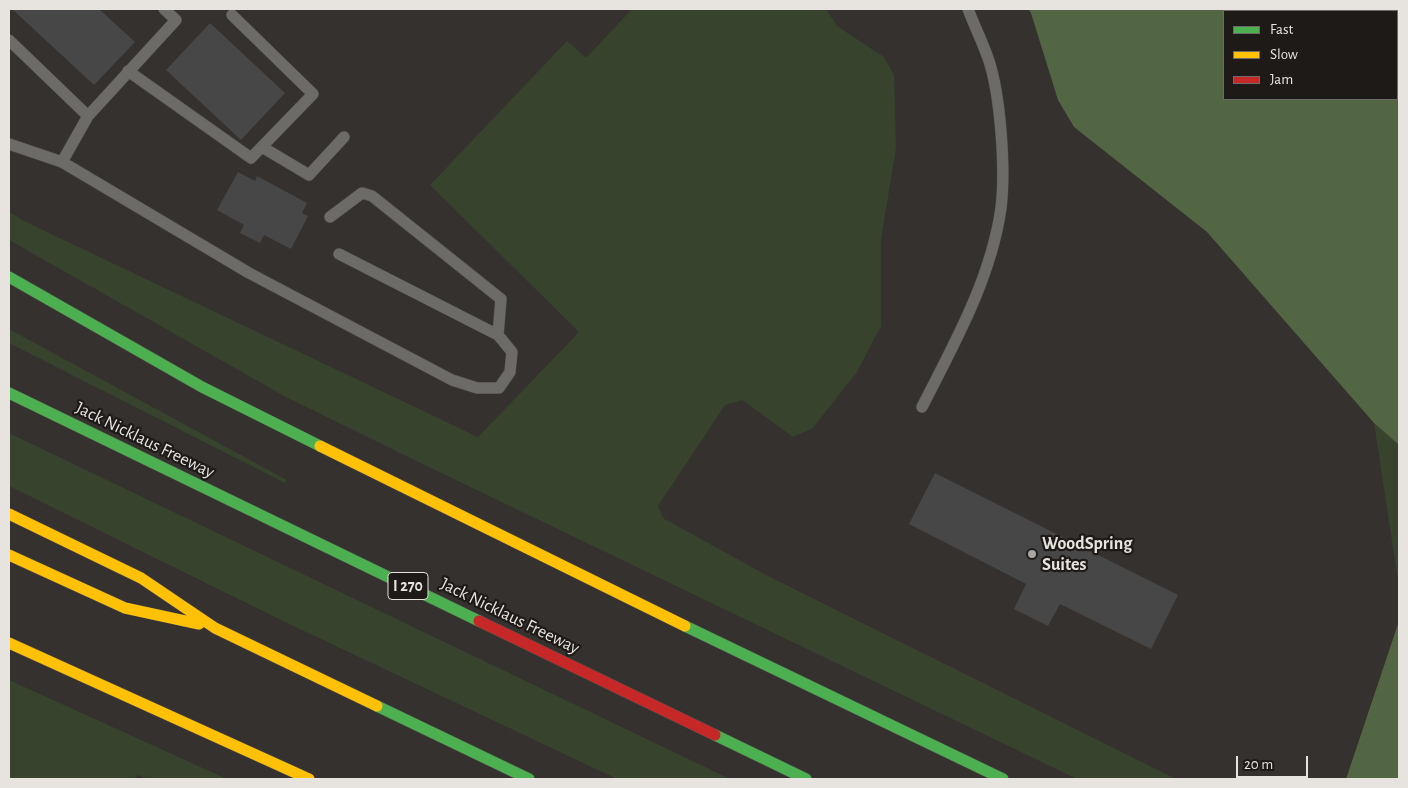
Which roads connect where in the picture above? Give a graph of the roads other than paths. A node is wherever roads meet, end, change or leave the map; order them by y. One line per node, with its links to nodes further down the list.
1 (164, 9): 5 (lane)
2 (968, 9): 16 (lane)
3 (232, 15): 9 (lane)
4 (9, 40): 6 (lane)
5 (128, 71): 6 (lane); 9 (lane)
6 (88, 116): 10 (lane)
7 (344, 137): 9 (lane)
8 (9, 144): 10 (lane)
9 (262, 147)
10 (62, 162): 14 (lane)
11 (330, 217): 14 (lane)
12 (339, 254): 14 (lane)
13 (9, 277): 24 (highway)
14 (498, 335)
15 (9, 393): 23 (highway, Jack Nicklaus Freeway / I 270)
16 (922, 407)
17 (9, 514): 19 (highway)
18 (9, 555): 19 (highway)
19 (215, 628): 22 (highway)
20 (9, 643): 21 (highway)
21 (309, 779)
22 (529, 779)
23 (806, 779)
24 (1003, 779)

